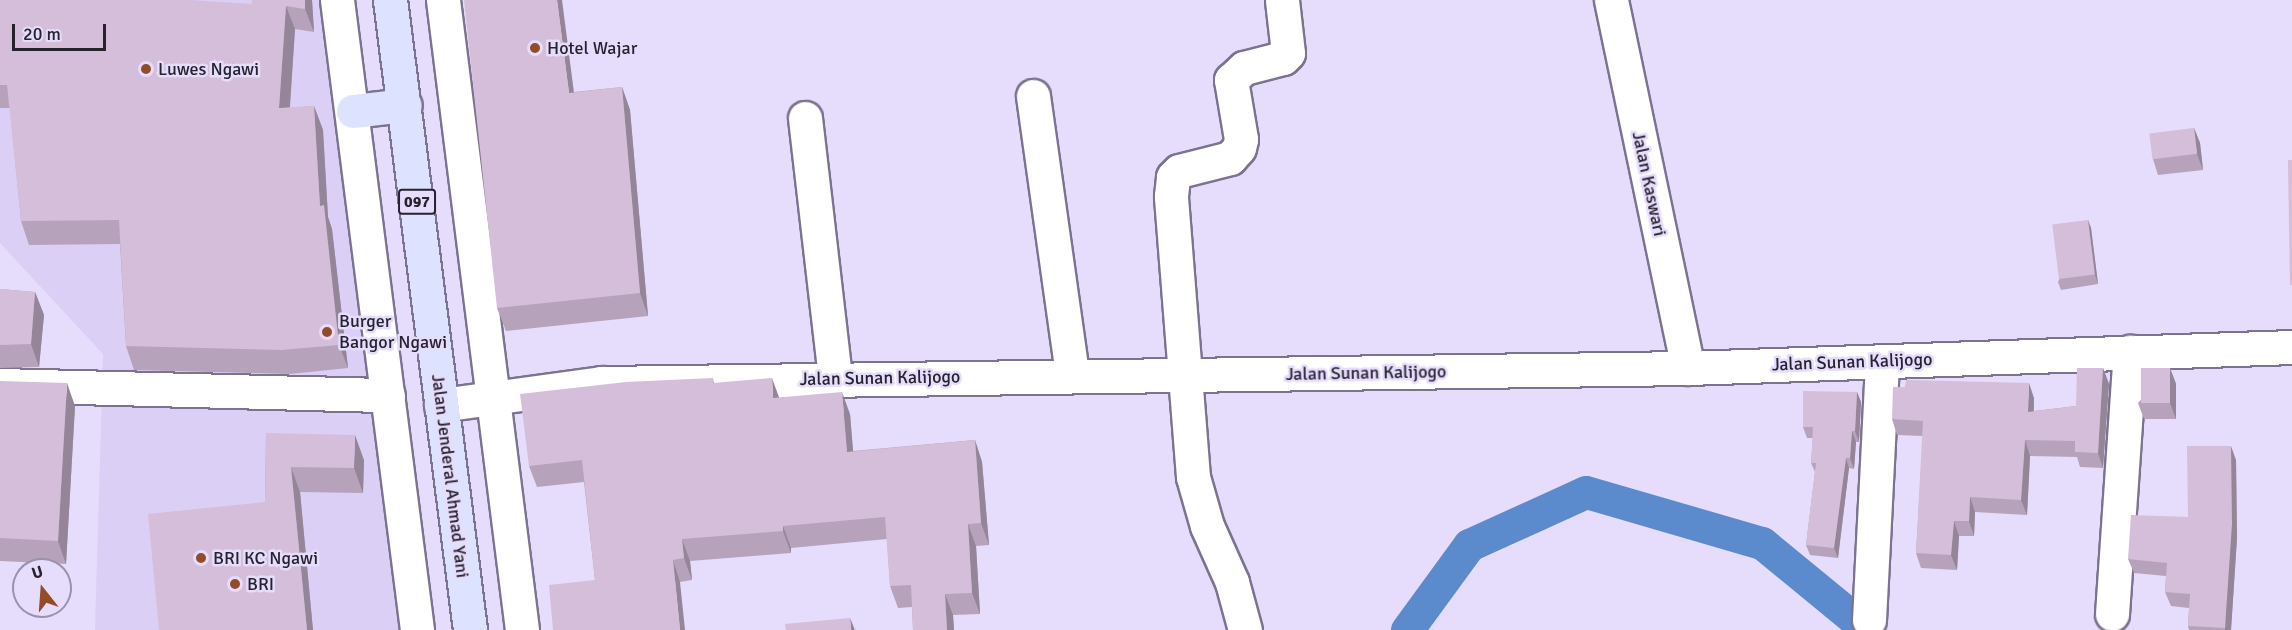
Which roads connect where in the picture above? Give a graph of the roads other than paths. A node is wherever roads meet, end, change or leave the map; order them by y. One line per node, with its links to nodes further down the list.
1 (337, 0): 8 (street)
2 (390, 0): 7 (main road, Jalan Jenderal Ahmad Yani / 097)
3 (444, 0): 19 (street)
4 (1281, 0): 15 (street)
5 (1611, 0): 13 (street, Jalan Kaswari)
6 (1034, 96): 14 (street)
7 (405, 105): 8 (main road); 20 (main road, Jalan Jenderal Ahmad Yani / 097)
8 (353, 111): 18 (street)
9 (805, 118): 16 (street)
10 (2292, 347): 11 (street, Jalan Sunan Kalijogo)
11 (2130, 352): 12 (street, Jalan Sunan Kalijogo); 21 (street)
12 (1882, 361): 13 (street, Jalan Sunan Kalijogo); 22 (street)
13 (1688, 368): 15 (street, Jalan Sunan Kalijogo)
14 (1072, 375): 15 (street, Jalan Sunan Kalijogo); 16 (street, Jalan Sunan Kalijogo)
15 (1185, 376): 26 (street)
16 (835, 378): 19 (street, Jalan Sunan Kalijogo)
17 (0, 386): 18 (street)
18 (388, 395): 23 (street)
19 (493, 398): 20 (street, Jalan Sunan Kalijogo); 25 (street)
20 (441, 405): 24 (main road, Jalan Jenderal Ahmad Yani / 097)
21 (2112, 614)
22 (1869, 620)
23 (417, 630)
24 (470, 630)
25 (522, 630)
26 (1245, 630)

